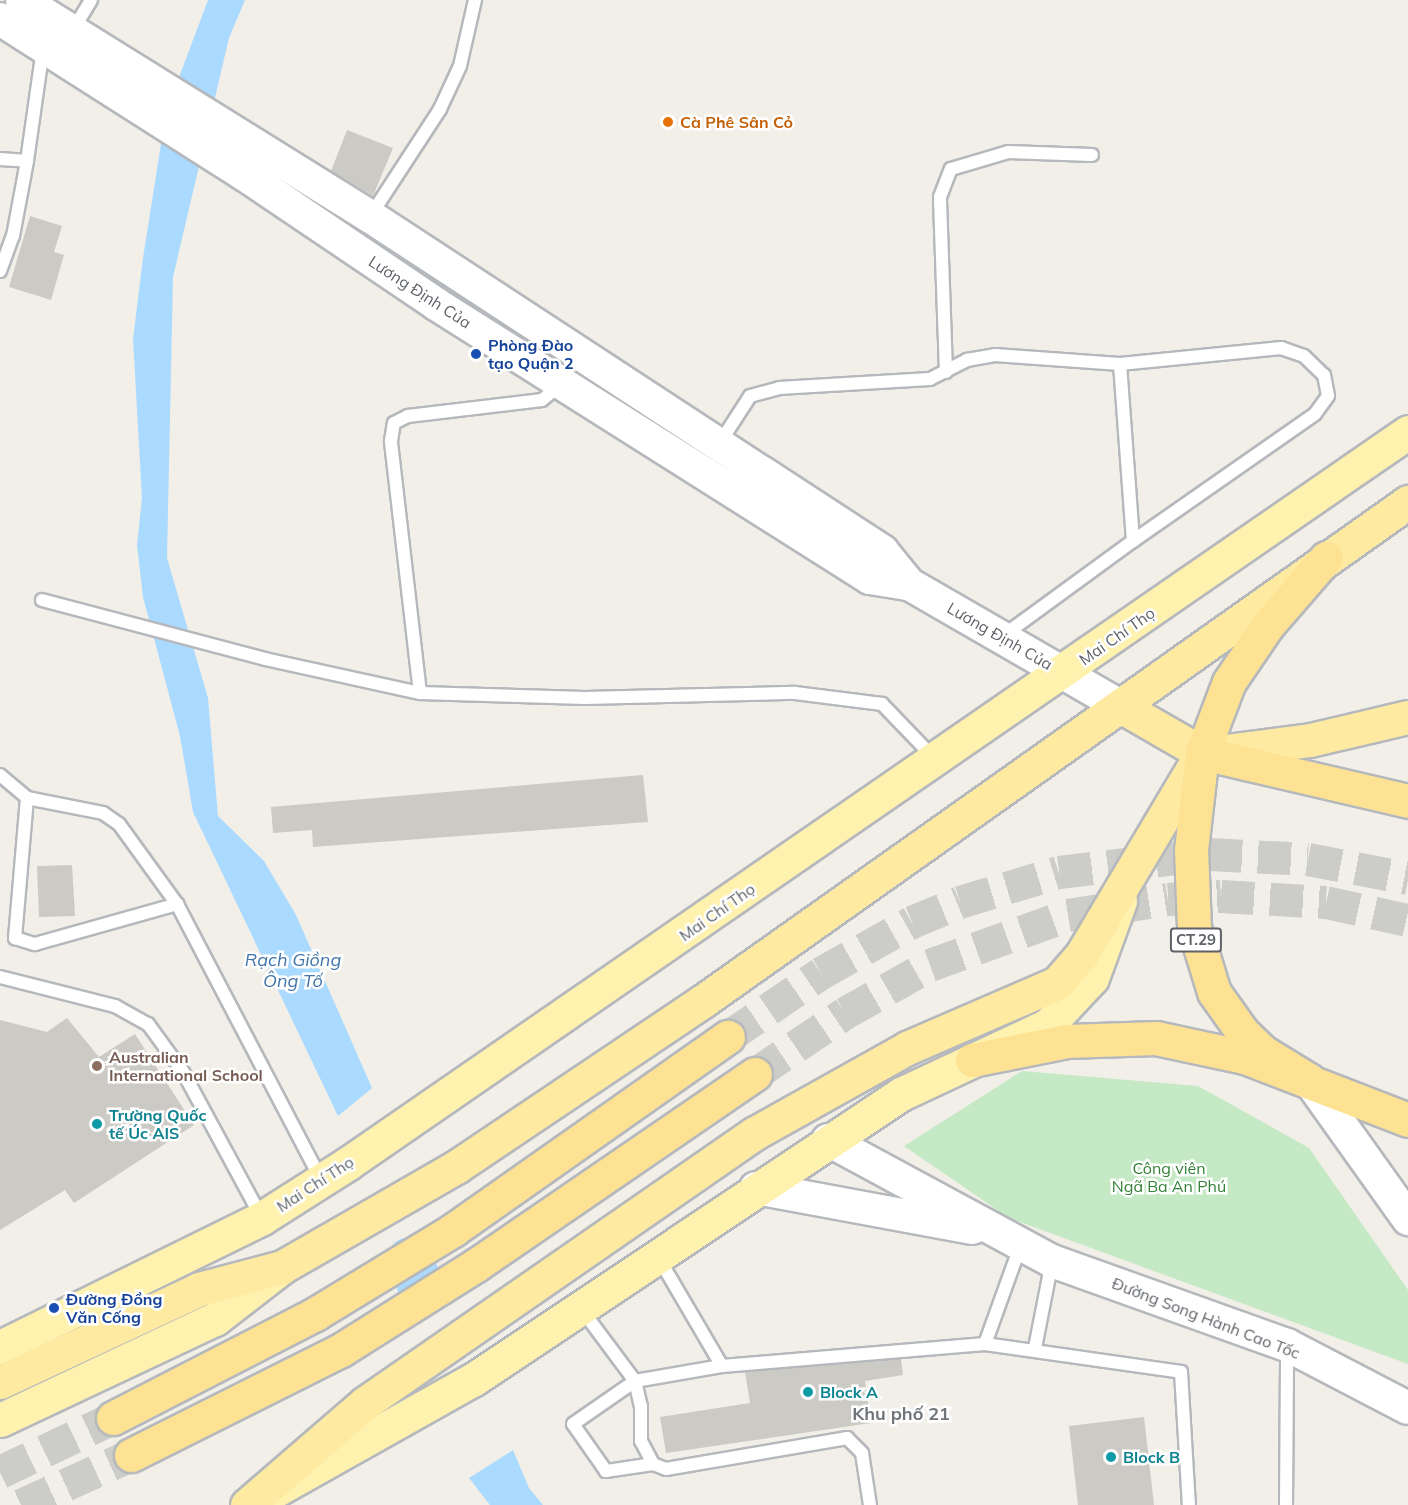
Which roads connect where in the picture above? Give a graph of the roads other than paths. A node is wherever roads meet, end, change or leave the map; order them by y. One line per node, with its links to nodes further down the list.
1 (22, 0): 5 (main road, Lương Định Của)
2 (91, 0): 5 (lane)
3 (475, 0): 11 (lane)
4 (0, 19): 6 (main road, Lương Định Của)
5 (73, 31): 7 (main road, Lương Định Của)
6 (44, 46): 7 (main road, Lương Định Của); 10 (lane)
7 (100, 65): 11 (main road, Lương Định Của); 15 (main road, Lương Định Của)
8 (1092, 156): 14 (lane)
9 (0, 159): 10 (lane)
10 (27, 161): 12 (lane)
11 (370, 217): 17 (main road, Lương Định Của)
12 (0, 271)
13 (1120, 364): 14 (lane); 19 (lane); 19 (lane)
14 (946, 372): 17 (lane)
15 (564, 381): 21 (main road, Lương Định Của); 25 (lane)
16 (1408, 432): 24 (main road, Mai Chí Thọ)
17 (718, 444): 21 (main road, Lương Định Của)
18 (1408, 502): 20 (highway)
19 (1133, 541): 23 (lane)
20 (1326, 558): 26 (highway); 28 (highway)
21 (909, 584): 23 (main road, Lương Định Của)
22 (42, 600): 25 (lane)
23 (1002, 638): 24 (main road, Lương Định Của)
24 (1064, 673): 26 (main road, Lương Định Của); 29 (main road, Mai Chí Thọ)
25 (420, 693): 29 (lane)
26 (1122, 707): 28 (highway); 49 (highway)
27 (1408, 717): 28 (highway)
28 (1202, 753): 32 (highway); 33 (highway); 39 (highway, CT.29)
29 (936, 760): 42 (main road, Mai Chí Thọ)
30 (0, 775): 31 (lane)
31 (27, 798): 34 (lane); 34 (lane)
32 (1408, 801)
33 (1126, 882): 37 (main road); 63 (highway)
34 (177, 904): 42 (lane)
35 (0, 976): 44 (lane)
36 (728, 1038): 59 (highway)
37 (972, 1060): 39 (highway); 41 (main road)
38 (756, 1074): 61 (highway)
39 (1309, 1080): 40 (highway, CT.29); 45 (main road)
40 (1408, 1120)
41 (828, 1140): 43 (main road); 46 (main road, Đường Song Hành Cao Tốc)
42 (322, 1180): 44 (main road, Mai Chí Thọ)
43 (756, 1188): 46 (main road, Đường Song Hành Cao Tốc); 47 (main road)
44 (262, 1218): 53 (main road, Mai Chí Thọ)
45 (1408, 1219)
46 (1012, 1239): 48 (main road, Đường Song Hành Cao Tốc); 51 (lane)
47 (656, 1253): 50 (main road); 55 (lane)
48 (1052, 1261): 52 (main road, Đường Song Hành Cao Tốc); 54 (lane)
49 (282, 1267): 57 (highway); 60 (main road)
50 (580, 1307): 56 (lane); 63 (main road)
51 (985, 1344): 54 (lane); 55 (lane)
52 (1287, 1345): 58 (main road, Đường Song Hành Cao Tốc); 66 (lane)
53 (0, 1347)
54 (1035, 1348): 65 (lane)
55 (722, 1366): 56 (lane)
56 (635, 1381): 62 (lane); 62 (lane)
57 (0, 1382)
58 (1408, 1408)
59 (113, 1418)
60 (0, 1420)
61 (131, 1455)
62 (653, 1464): 64 (lane)
63 (248, 1505)
64 (870, 1505)
65 (1189, 1505)
66 (1286, 1505)

